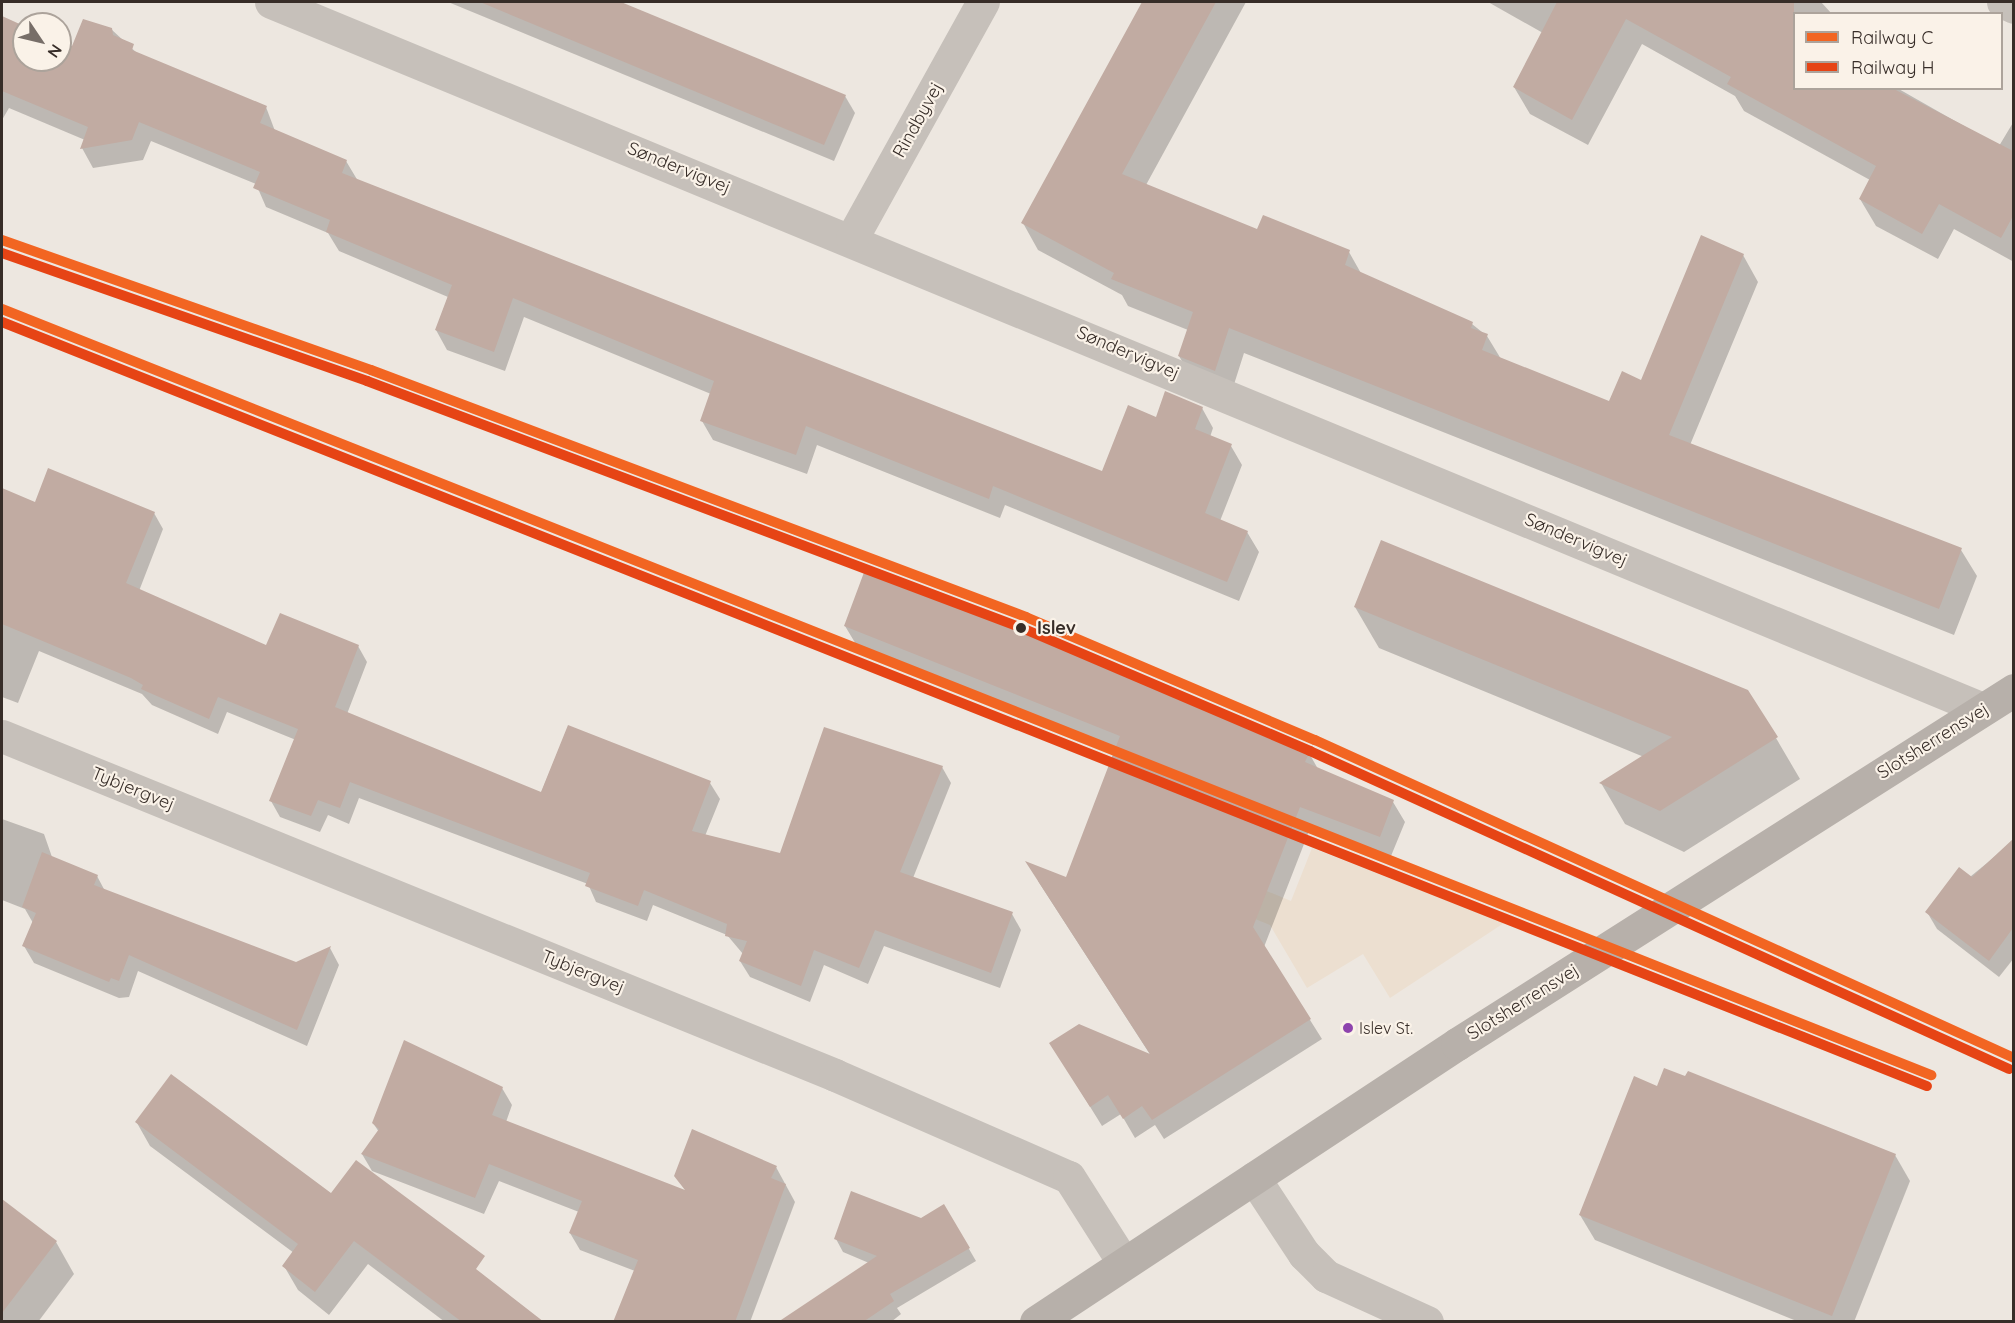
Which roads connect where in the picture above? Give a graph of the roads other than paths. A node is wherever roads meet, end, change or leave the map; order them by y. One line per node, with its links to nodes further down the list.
1 (271, 2): 5 (street, Søndervigvej)
2 (983, 2): 5 (street, Rindbyvej)
3 (2003, 2): 4 (street)
4 (2013, 7)
5 (852, 238): 7 (street, Søndervigvej)
6 (2013, 690): 7 (street, Slotsherrensvej)
7 (1983, 709): 9 (street, Slotsherrensvej)
8 (2, 736): 10 (street, Tybjergvej)
9 (1254, 1178): 10 (street, Slotsherrensvej); 12 (street)
10 (1124, 1262): 11 (street, Slotsherrensvej)
11 (1036, 1322)
12 (1427, 1322)

